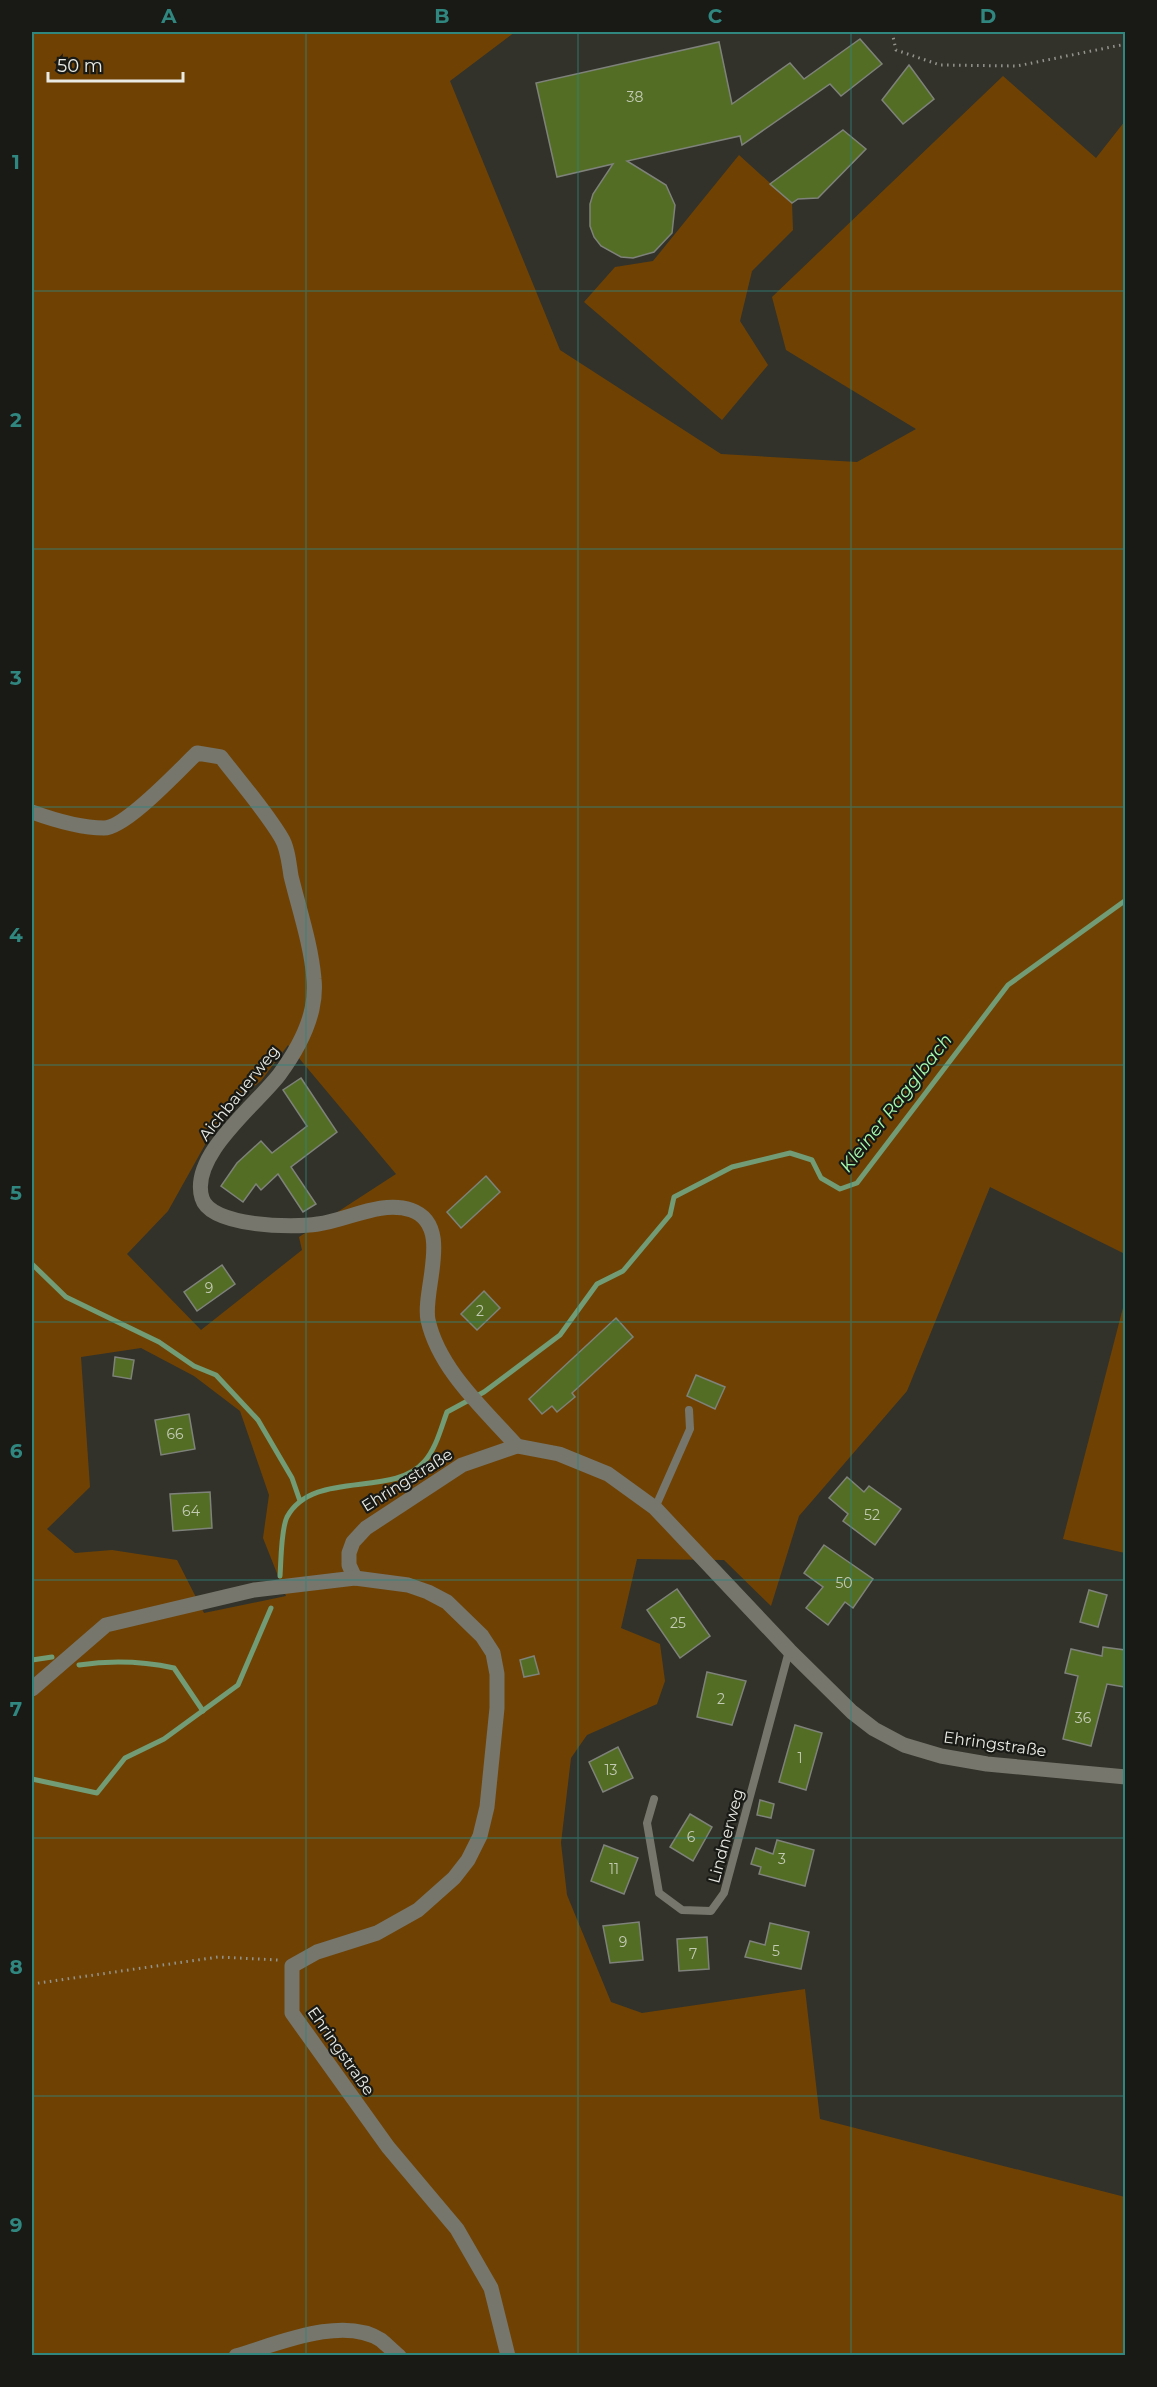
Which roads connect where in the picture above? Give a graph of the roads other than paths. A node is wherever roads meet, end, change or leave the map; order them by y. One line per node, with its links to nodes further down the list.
1 (32, 812): 3 (street, Aichbauerweg)
2 (689, 1410): 4 (lane)
3 (517, 1446): 4 (street, Ehringstraße); 5 (street, Ehringstraße)
4 (655, 1508): 6 (street, Ehringstraße)
5 (355, 1578): 7 (street); 12 (street, Ehringstraße)
6 (789, 1650): 8 (street, Ehringstraße); 9 (lane, Lindnerweg)
7 (32, 1689)
8 (1125, 1777)
9 (654, 1799)
10 (236, 2355): 11 (street)
11 (399, 2355)
12 (508, 2355)

